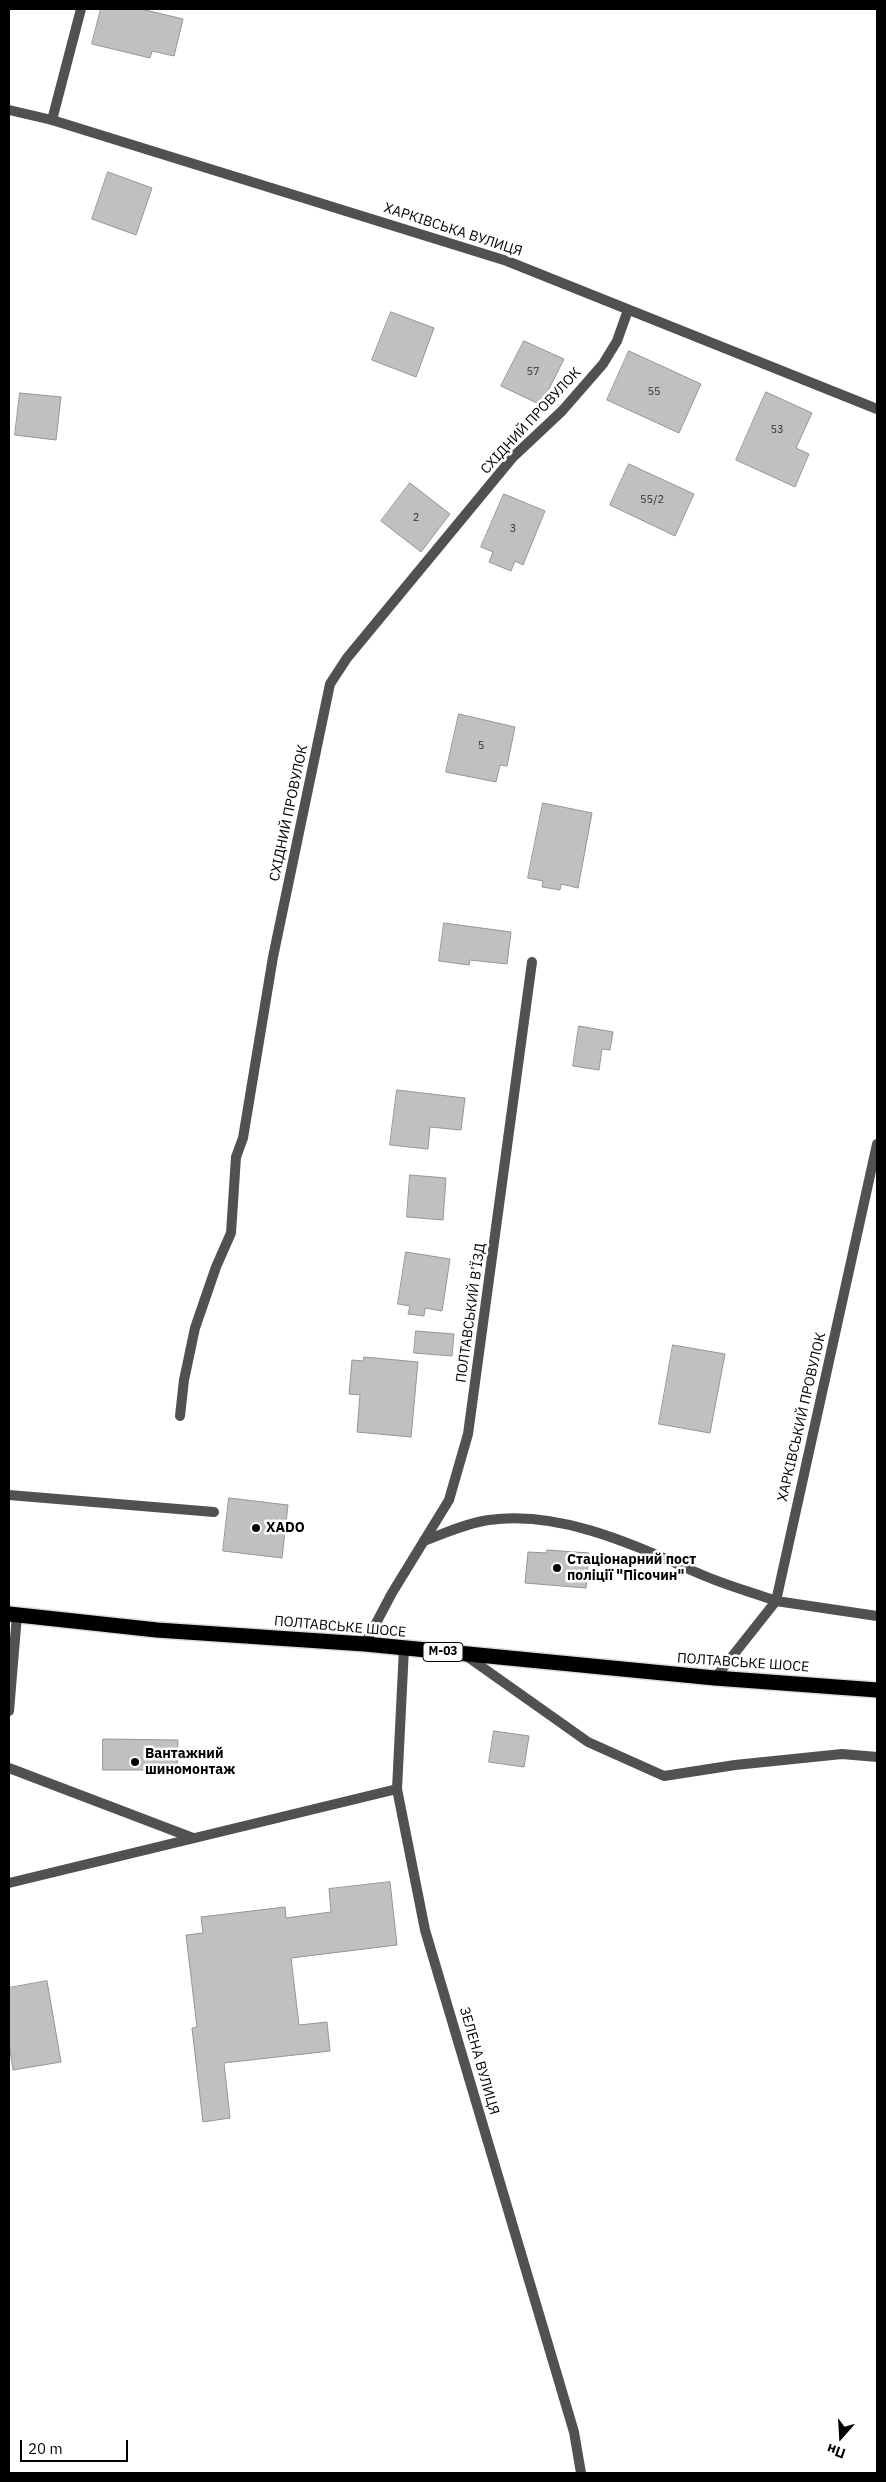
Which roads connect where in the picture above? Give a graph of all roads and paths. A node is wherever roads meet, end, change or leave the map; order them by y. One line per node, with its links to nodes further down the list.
1 (81, 9): 3 (street)
2 (9, 110): 3 (street, ХАРКІВСЬКА ВУЛИЦЯ)
3 (52, 120): 4 (street, ХАРКІВСЬКА ВУЛИЦЯ)
4 (628, 310): 5 (street, ХАРКІВСЬКА ВУЛИЦЯ); 8 (street, СХІДНИЙ ПРОВУЛОК)
5 (877, 410)
6 (532, 962): 11 (street, ПОЛТАВСЬКИЙ В’ЇЗД)
7 (877, 1144): 12 (street, ХАРКІВСЬКИЙ ПРОВУЛОК)
8 (180, 1416)
9 (9, 1494): 10 (street)
10 (214, 1512)
11 (424, 1541): 12 (street); 15 (street, ПОЛТАВСЬКИЙ В’ЇЗД)
12 (776, 1601): 14 (street); 18 (street, ХАРКІВСЬКИЙ ПРОВУЛОК)
13 (13, 1615): 15 (highway, ПОЛТАВСЬКЕ ШОСЕ / М-03); 20 (street)
14 (877, 1616)
15 (364, 1644): 16 (highway, ПОЛТАВСЬКЕ ШОСЕ / М-03)
16 (404, 1648): 17 (highway, ПОЛТАВСЬКЕ ШОСЕ / М-03); 23 (street, ЗЕЛЕНА ВУЛИЦЯ)
17 (464, 1654): 18 (highway, ПОЛТАВСЬКЕ ШОСЕ / М-03); 21 (street)
18 (715, 1678): 19 (highway, ПОЛТАВСЬКЕ ШОСЕ / М-03)
19 (877, 1690)
20 (9, 1711)
21 (877, 1757)
22 (9, 1768): 24 (street)
23 (397, 1788): 24 (street); 26 (street, ЗЕЛЕНА ВУЛИЦЯ)
24 (192, 1838): 25 (street)
25 (9, 1883)
26 (581, 2473)

